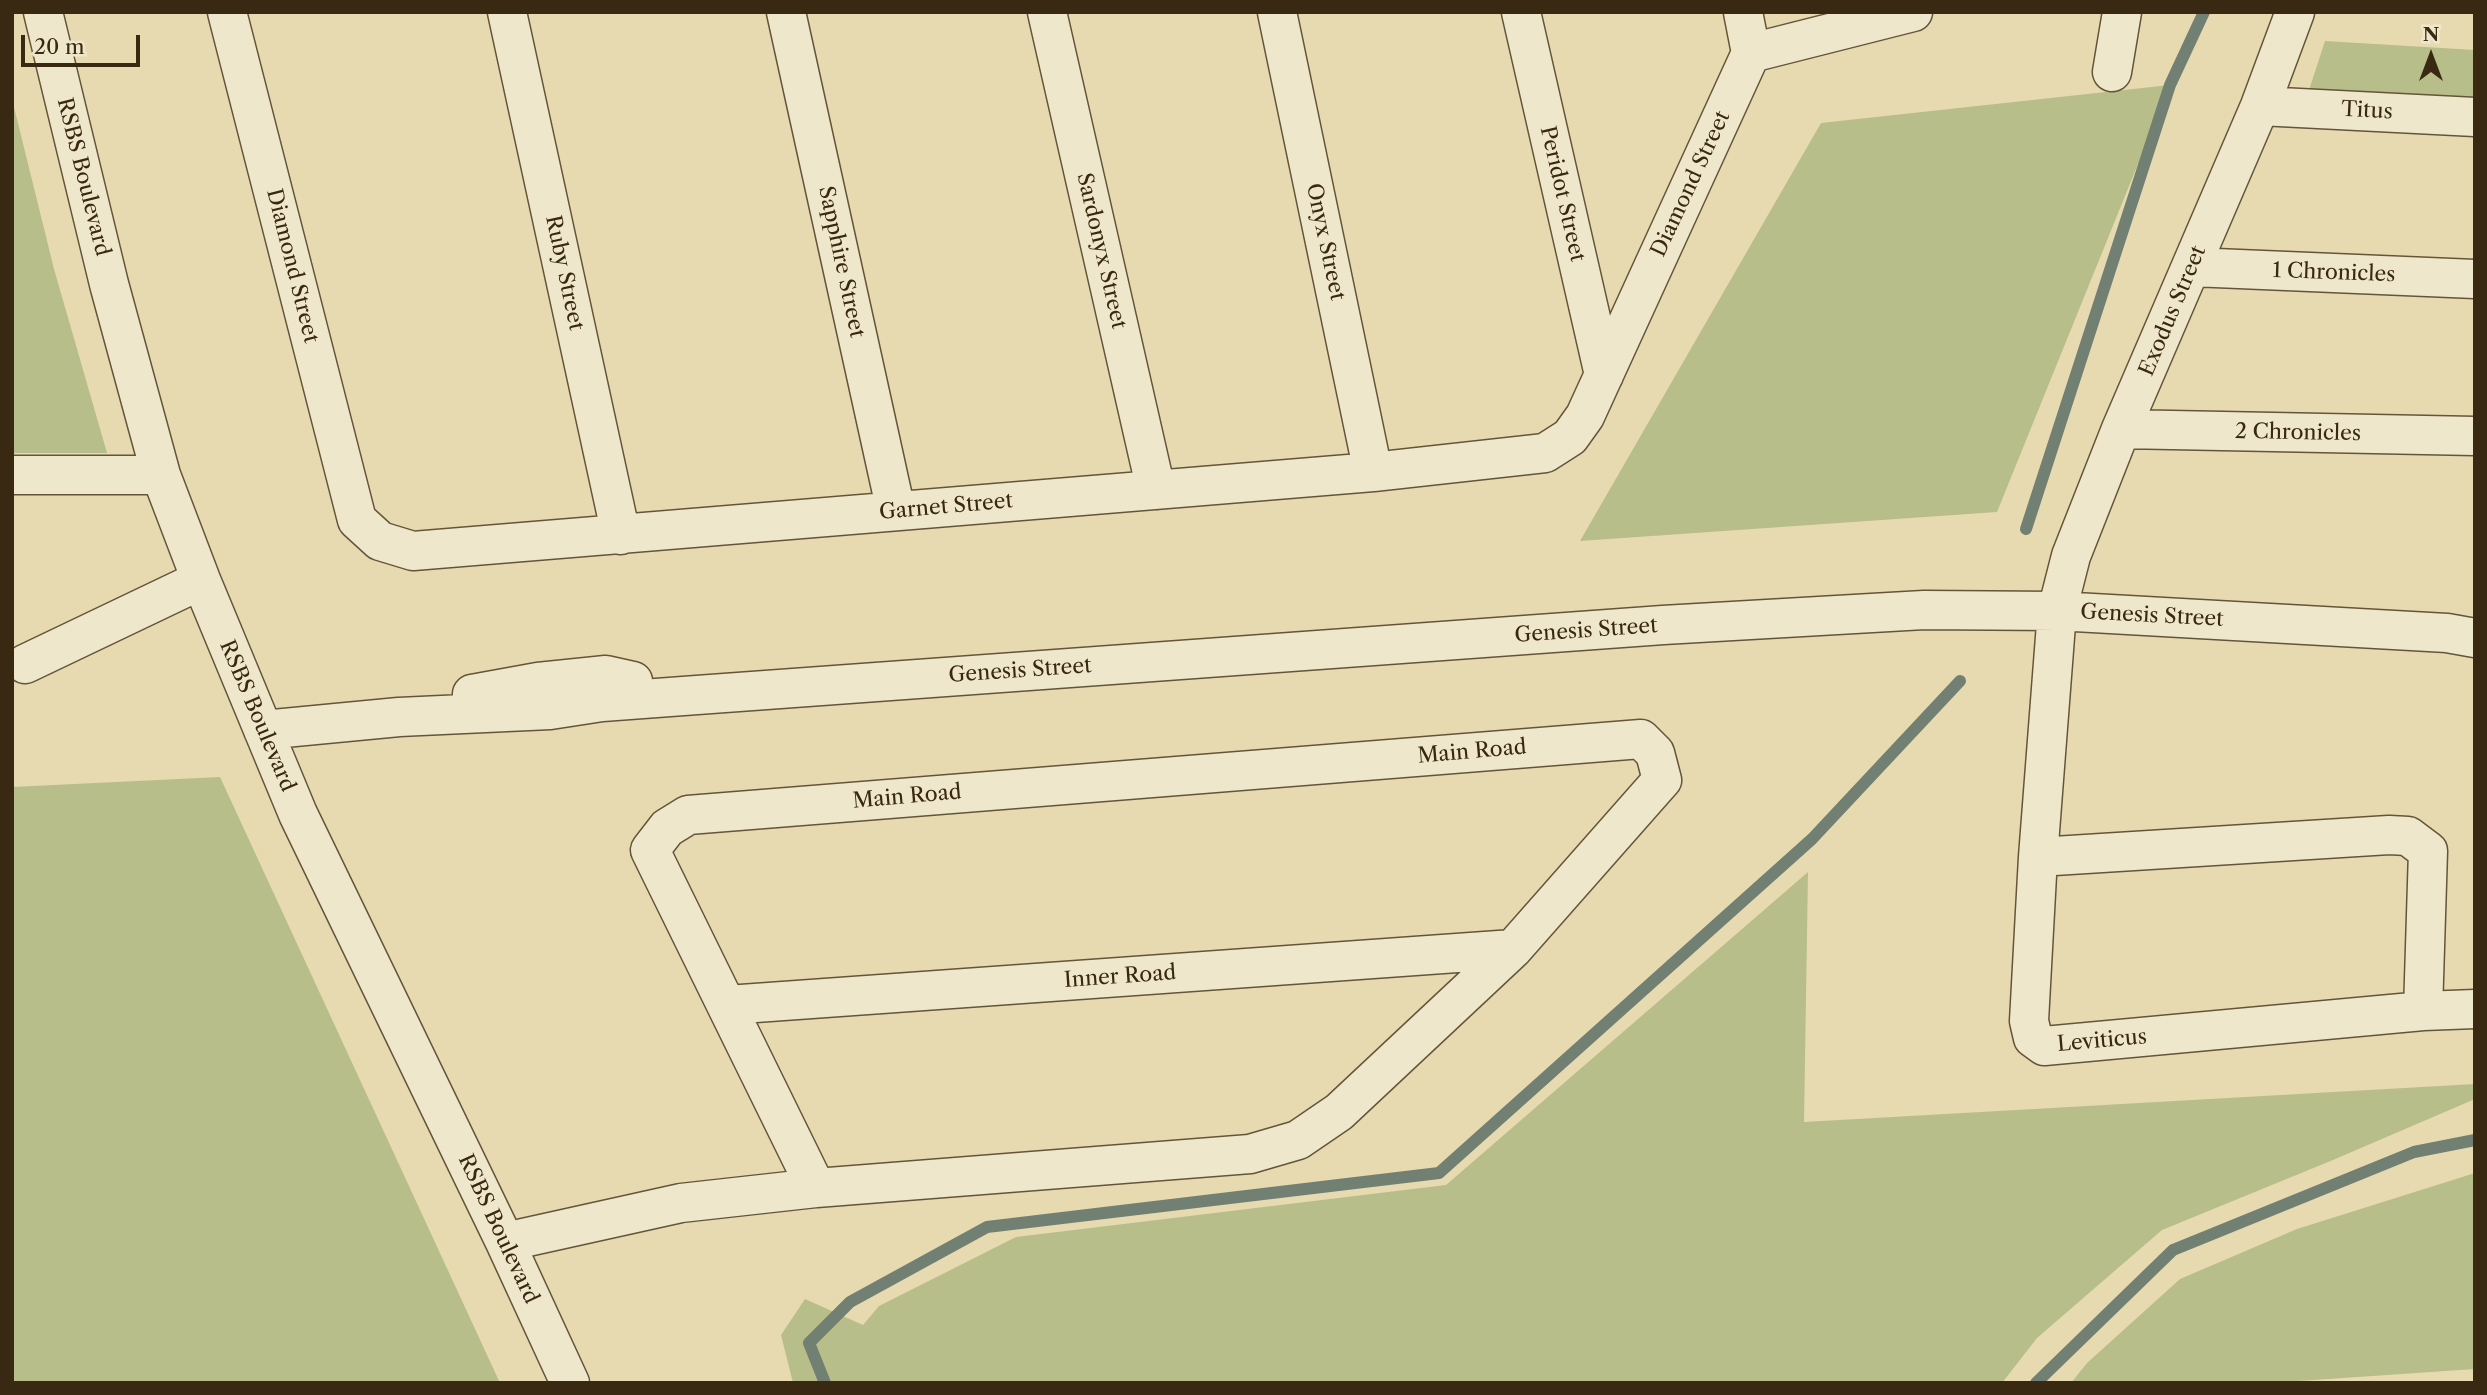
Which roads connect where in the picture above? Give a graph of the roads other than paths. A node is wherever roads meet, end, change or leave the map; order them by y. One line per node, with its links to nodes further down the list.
1 (43, 12): 24 (street, RSBS Boulevard)
2 (227, 12): 27 (street, Diamond Street)
3 (507, 12): 28 (street, Ruby Street)
4 (786, 12): 26 (street, Sapphire Street)
5 (1047, 12): 25 (street, Sardonyx Street)
6 (1277, 12): 22 (street, Onyx Street)
7 (1521, 12): 18 (street, Peridot Street)
8 (1743, 12): 12 (street)
9 (1913, 12): 12 (street)
10 (2122, 12): 13 (street)
11 (2295, 12): 14 (street, Exodus Street)
12 (1751, 53): 18 (street, Diamond Street)
13 (2112, 72)
14 (2260, 106): 15 (street, Titus); 16 (street, Exodus Street)
15 (2475, 117)
16 (2192, 268): 17 (street, 1 Chronicles); 19 (street, Exodus Street)
17 (2475, 279)
18 (1604, 375): 21 (street, Diamond Street)
19 (2121, 429): 20 (street, 2 Chronicles); 30 (street, Exodus Street)
20 (2475, 436)
21 (1545, 453): 22 (street, Garnet Street)
22 (1373, 472): 25 (street, Garnet Street)
23 (12, 475): 24 (street)
24 (161, 475): 29 (street, RSBS Boulevard)
25 (1156, 490): 26 (street, Garnet Street)
26 (896, 511): 28 (street, Garnet Street)
27 (357, 520): 28 (street, Garnet Street)
28 (621, 535)
29 (201, 580): 32 (street); 33 (street, RSBS Boulevard)
30 (2057, 611): 31 (street, Genesis Street); 33 (street, Genesis Street); 34 (street, Leviticus)
31 (2475, 638)
32 (25, 664)
33 (263, 730): 40 (street, RSBS Boulevard)
34 (2038, 857): 38 (street); 38 (street, Leviticus)
35 (1513, 948): 36 (street, Inner Road); 36 (street, Main Road); 39 (street, Main Road)
36 (727, 1005): 39 (street, Main Road)
37 (2475, 1009): 38 (street, Leviticus)
38 (2423, 1011)
39 (816, 1188): 40 (street, Main Road)
40 (505, 1242): 41 (street, RSBS Boulevard)
41 (570, 1383)

